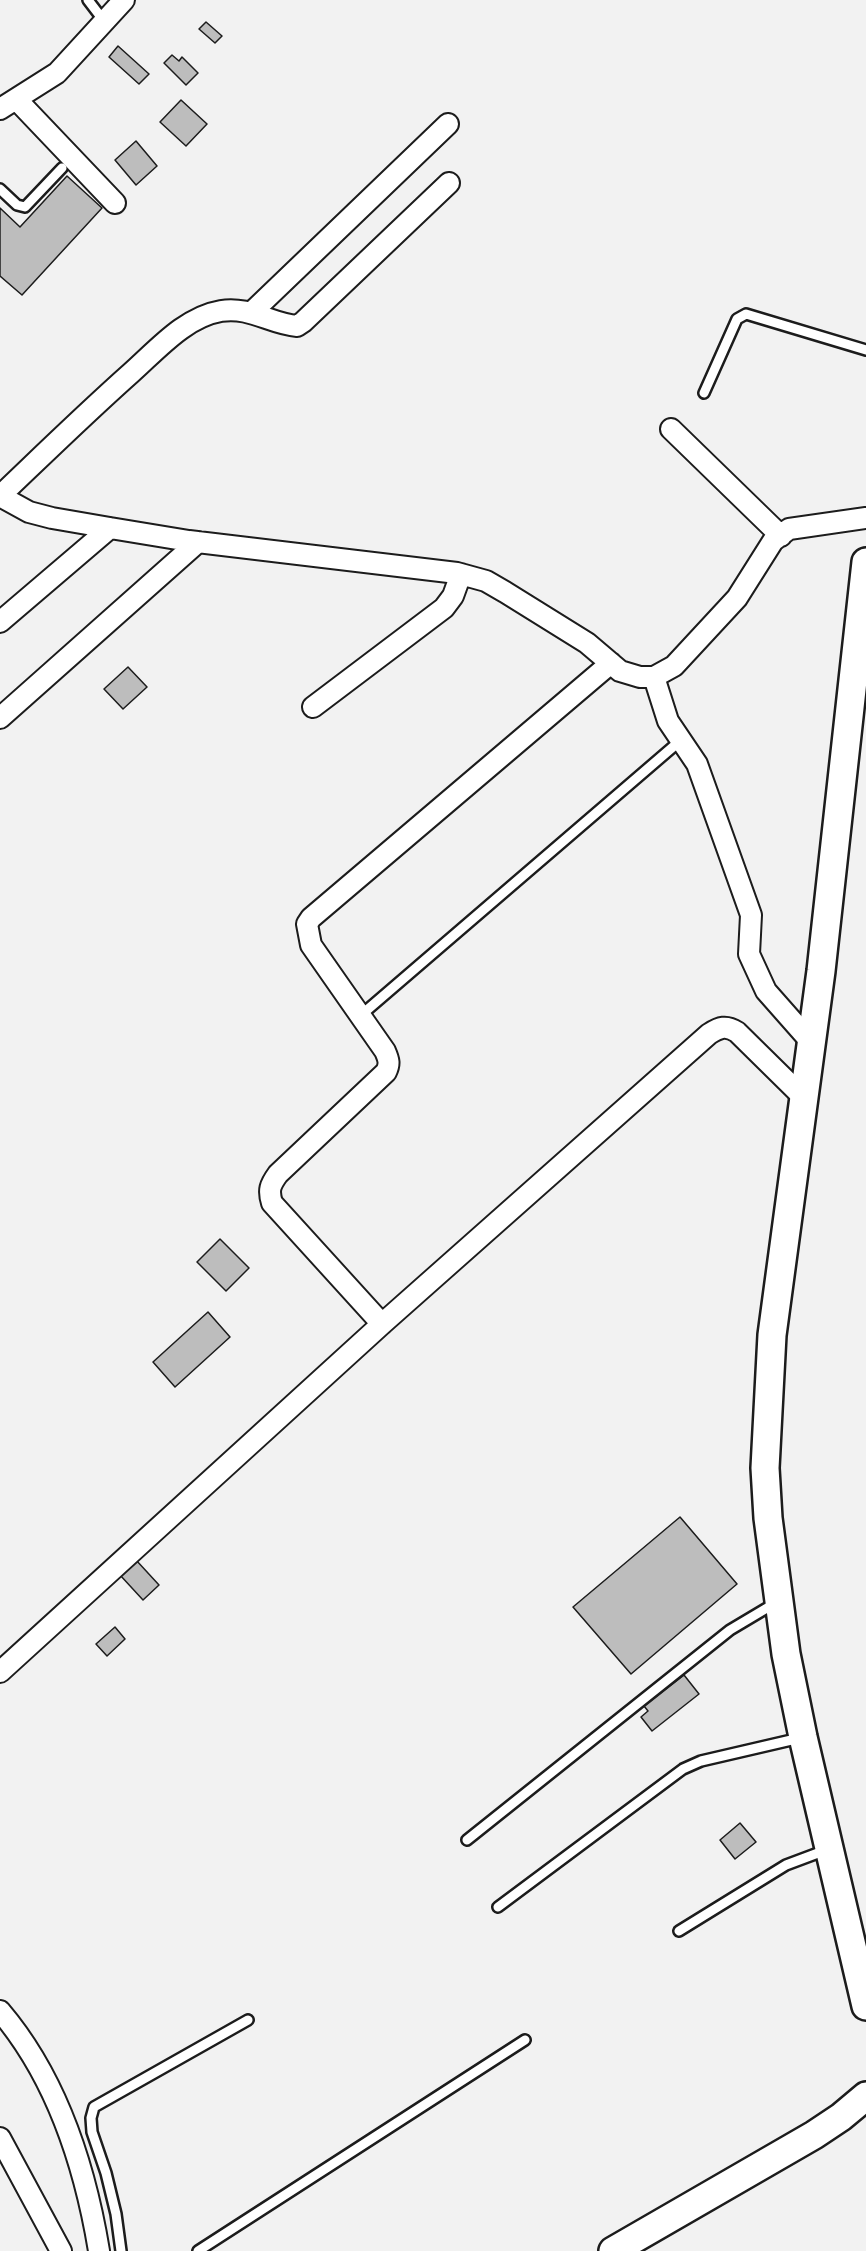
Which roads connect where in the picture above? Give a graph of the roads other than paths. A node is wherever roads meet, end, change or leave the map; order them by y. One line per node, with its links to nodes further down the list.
1 (88, 0): 3 (lane)
2 (124, 0): 3 (street)
3 (104, 21): 4 (street)
4 (8, 104): 9 (street)
5 (448, 124): 10 (street)
6 (62, 168): 8 (lane)
7 (450, 183): 10 (street)
8 (0, 189)
9 (115, 202)
10 (251, 313): 14 (street)
11 (866, 350): 12 (lane)
12 (704, 393)
13 (671, 429): 17 (street)
14 (0, 496): 16 (street)
15 (866, 518): 17 (street)
16 (110, 528): 18 (street); 21 (street)
17 (781, 536): 23 (street)
18 (198, 542): 20 (street); 25 (street)
19 (866, 562): 28 (street)
20 (461, 574): 22 (street); 24 (street)
21 (0, 622)
22 (611, 663): 23 (street); 27 (street)
23 (654, 677): 26 (street)
24 (313, 707)
25 (0, 718)
26 (681, 741): 27 (lane); 28 (street)
27 (360, 1016): 30 (street)
28 (811, 1042): 29 (street)
29 (804, 1098): 30 (street); 31 (street)
30 (382, 1324): 32 (street)
31 (779, 1600): 33 (street); 34 (lane)
32 (0, 1672)
33 (803, 1737): 35 (street); 36 (lane)
34 (467, 1840)
35 (830, 1849): 37 (lane); 38 (street)
36 (498, 1907)
37 (679, 1931)
38 (866, 2006)
39 (0, 2012): 45 (street)
40 (248, 2020): 46 (lane)
41 (525, 2040): 47 (lane)
42 (866, 2096): 48 (street)
43 (0, 2138): 44 (street)
44 (61, 2251)
45 (99, 2251)
46 (121, 2251)
47 (198, 2251)
48 (613, 2251)

